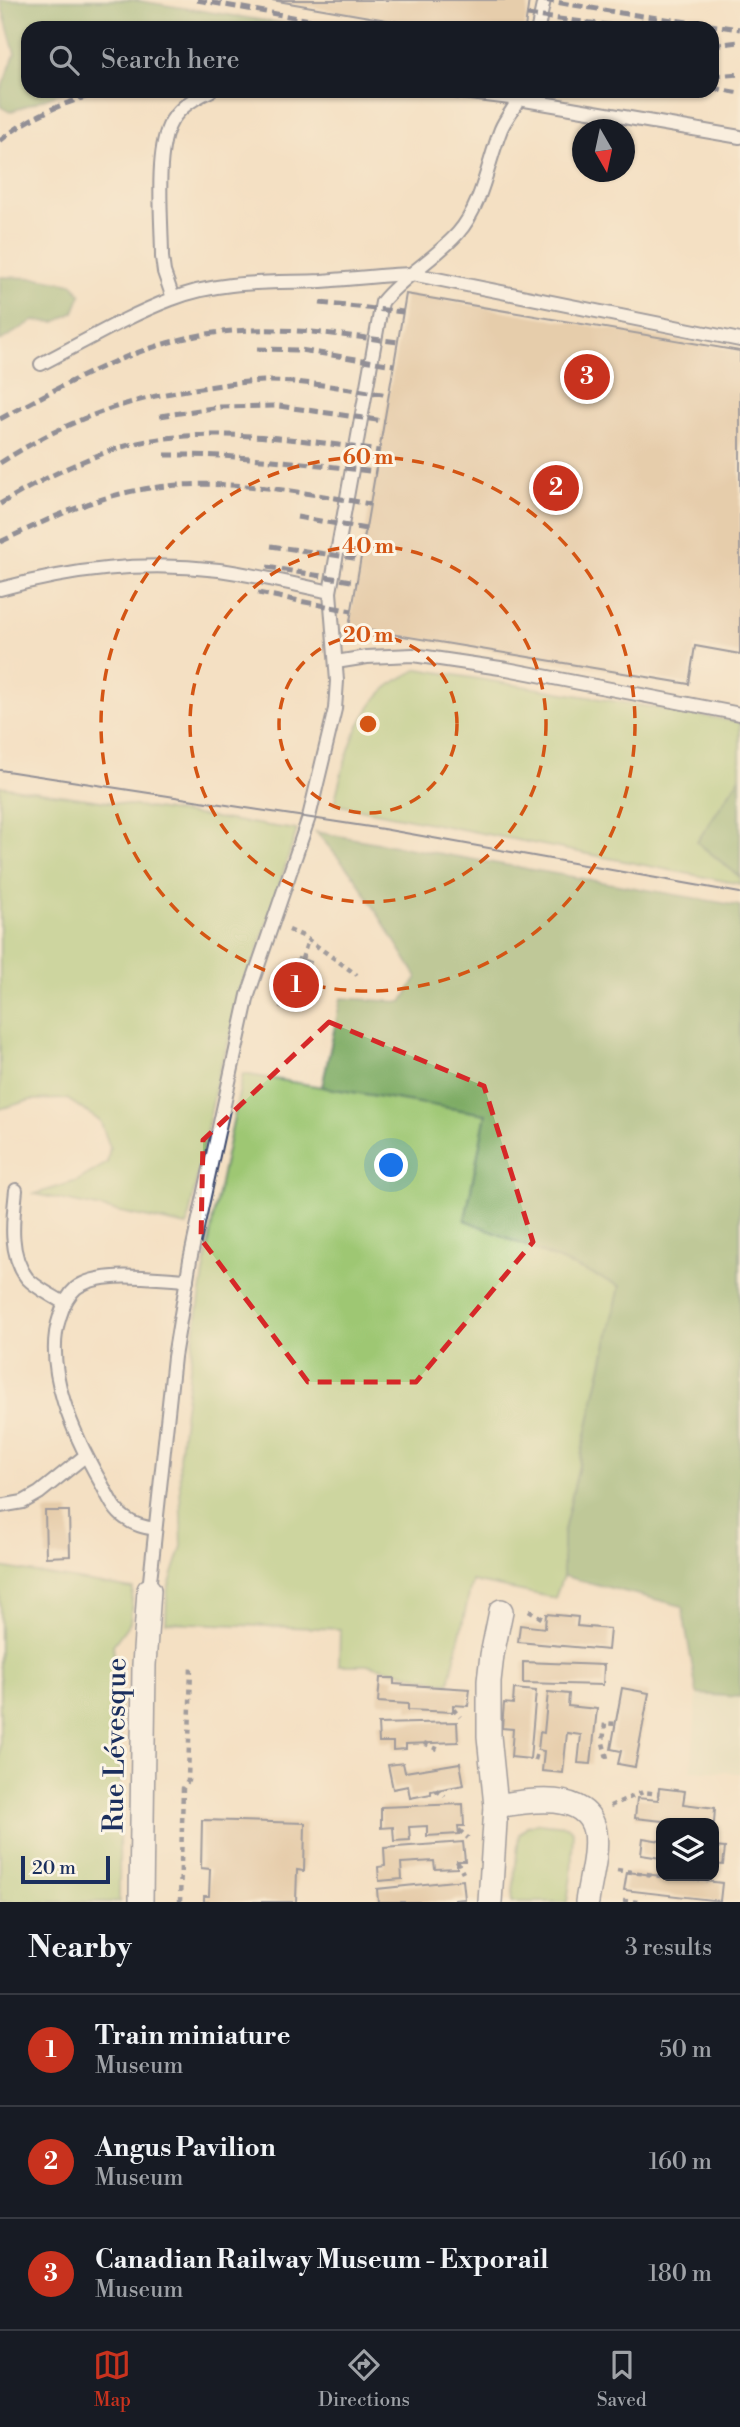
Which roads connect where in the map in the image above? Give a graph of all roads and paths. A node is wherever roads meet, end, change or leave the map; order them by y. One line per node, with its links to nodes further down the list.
1 (544, 0): 2 (lane)
2 (540, 21)
3 (200, 98): 8 (lane)
4 (519, 98): 7 (lane)
5 (537, 98): 6 (lane)
6 (740, 137)
7 (408, 274): 8 (lane); 9 (lane); 12 (lane)
8 (173, 298): 10 (lane)
9 (740, 340)
10 (41, 364)
11 (0, 589): 12 (lane)
12 (330, 592): 13 (lane)
13 (336, 662): 14 (lane); 15 (lane)
14 (740, 714)
15 (272, 923): 16 (path); 20 (lane)
16 (309, 940): 17 (path); 18 (path)
17 (302, 959)
18 (358, 975)
19 (16, 1190): 21 (lane)
20 (187, 1280): 21 (lane); 24 (lane)
21 (64, 1303): 22 (lane)
22 (85, 1456): 23 (lane); 24 (lane)
23 (0, 1506)
24 (155, 1529): 25 (lane)
25 (149, 1590): 50 (street, Rue Lévesque)
26 (529, 1610): 28 (path)
27 (501, 1611): 41 (street)
28 (546, 1621)
29 (191, 1667): 51 (path)
30 (453, 1709): 31 (path)
31 (460, 1717)
32 (616, 1724): 36 (path)
33 (424, 1743): 34 (path)
34 (439, 1750)
35 (538, 1750): 37 (path)
36 (607, 1758)
37 (535, 1760)
38 (436, 1790): 40 (path)
39 (659, 1794): 42 (path)
40 (444, 1796)
41 (496, 1806): 42 (street); 52 (street)
42 (587, 1816): 46 (street)
43 (459, 1829): 44 (path)
44 (468, 1838)
45 (457, 1861): 47 (path)
46 (592, 1866): 48 (path); 53 (street)
47 (463, 1873)
48 (656, 1875)
49 (622, 1901): 54 (path)
50 (141, 1902)
51 (180, 1902)
52 (490, 1902)
53 (587, 1902)
54 (640, 1902)

